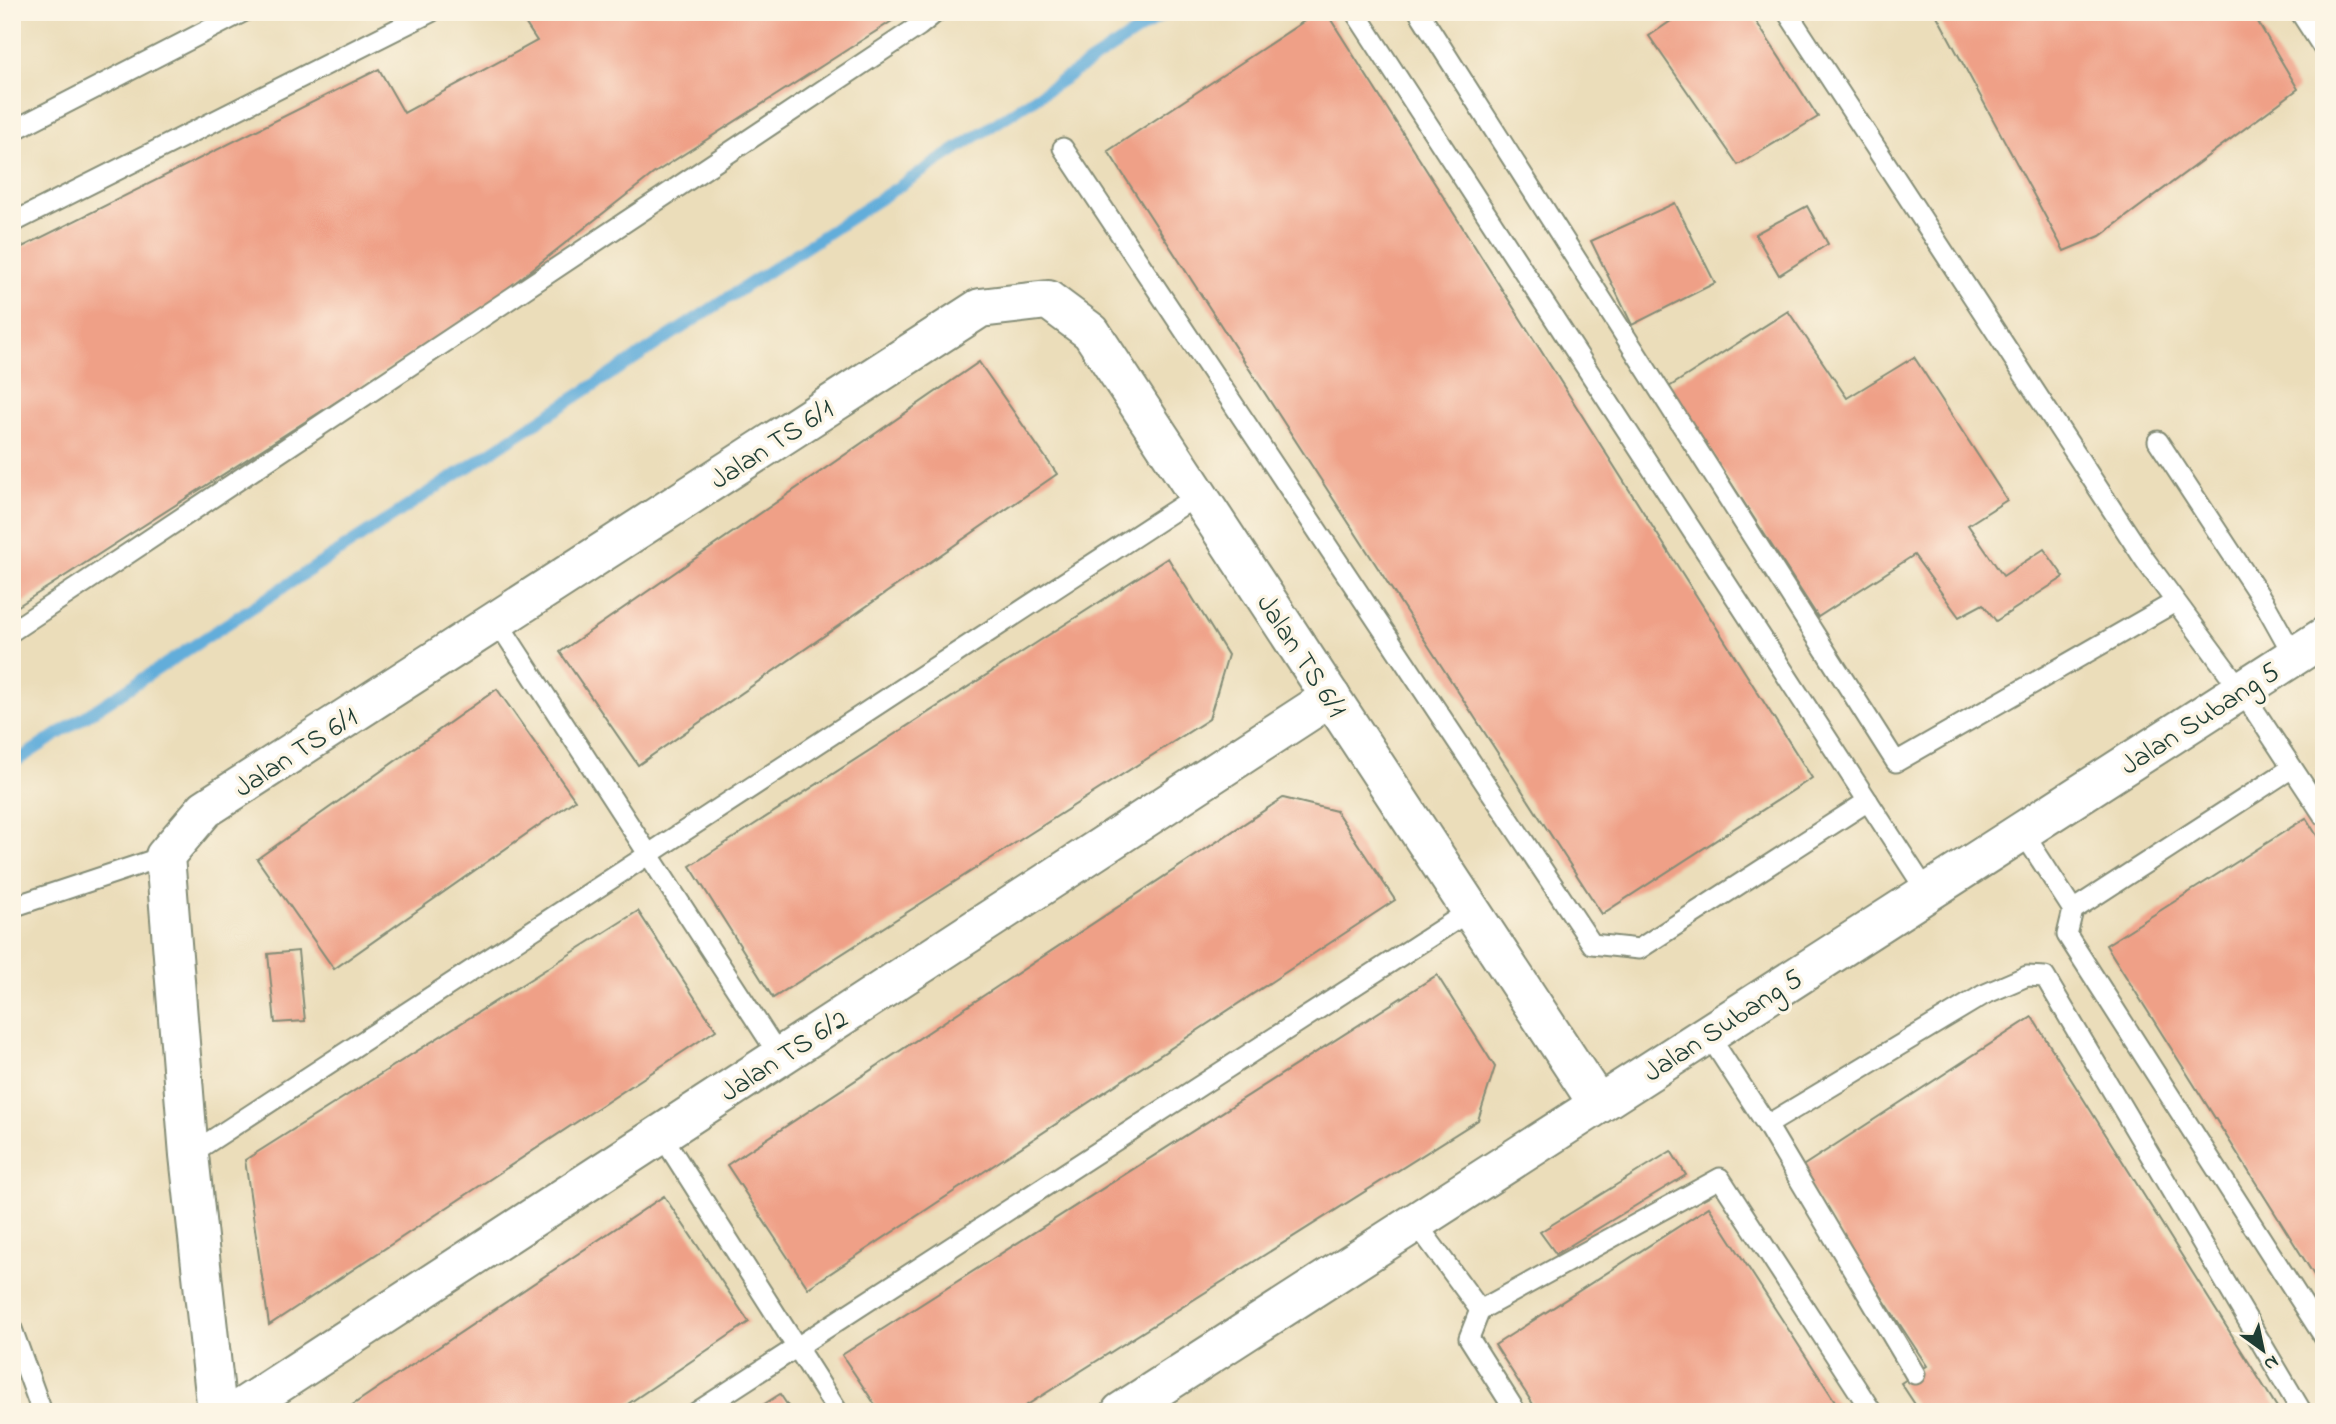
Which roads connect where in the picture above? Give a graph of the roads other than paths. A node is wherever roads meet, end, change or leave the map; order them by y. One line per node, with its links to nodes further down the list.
1 (243, 12): 9 (lane)
2 (431, 12): 11 (lane)
3 (936, 12): 16 (lane)
4 (1355, 12): 21 (lane)
5 (1419, 12): 14 (lane)
6 (1787, 12): 14 (lane)
7 (2300, 12): 8 (lane)
8 (2324, 49)
9 (12, 131)
10 (1063, 148): 21 (lane)
11 (12, 223)
12 (2158, 441): 17 (lane)
13 (1198, 495): 15 (street, Jalan TS 6/1); 19 (street, Jalan TS 6/1); 24 (lane)
14 (2175, 602): 18 (lane)
15 (497, 621): 24 (lane); 25 (street, Jalan TS 6/1)
16 (12, 631)
17 (2309, 646): 18 (street, Jalan Subang 5)
18 (2241, 690): 20 (lane); 23 (street, Jalan Subang 5)
19 (1331, 697): 29 (street, Jalan TS 6/1); 31 (street, Jalan TS 6/2)
20 (2292, 768): 22 (lane); 28 (lane)
21 (1868, 801): 26 (lane)
22 (2324, 816)
23 (2022, 831): 26 (street, Jalan Subang 5); 28 (lane)
24 (648, 854): 31 (lane); 35 (lane)
25 (166, 856): 27 (lane); 35 (street)
26 (1927, 892): 30 (street, Jalan Subang 5)
27 (12, 907)
28 (2073, 910): 39 (lane)
29 (1471, 911): 32 (street, Jalan TS 6/1); 40 (lane)
30 (1708, 1034): 32 (street, Jalan Subang 5); 33 (lane)
31 (780, 1057): 34 (street, Jalan TS 6/2)
32 (1598, 1104): 36 (street, Jalan Subang 5)
33 (1767, 1125): 41 (lane); 50 (lane)
34 (660, 1134): 40 (lane); 44 (street, Jalan TS 6/2)
35 (189, 1155): 43 (street)
36 (1416, 1223): 37 (lane); 47 (street, Jalan Subang 5)
37 (1480, 1310): 48 (lane); 49 (lane)
38 (12, 1329): 42 (lane)
39 (2324, 1337)
40 (797, 1348): 45 (lane); 46 (lane)
41 (1915, 1374)
42 (42, 1412)
43 (217, 1412)
44 (235, 1412)
45 (697, 1412)
46 (838, 1412)
47 (1121, 1412)
48 (1516, 1412)
49 (1872, 1412)
50 (2302, 1412)

